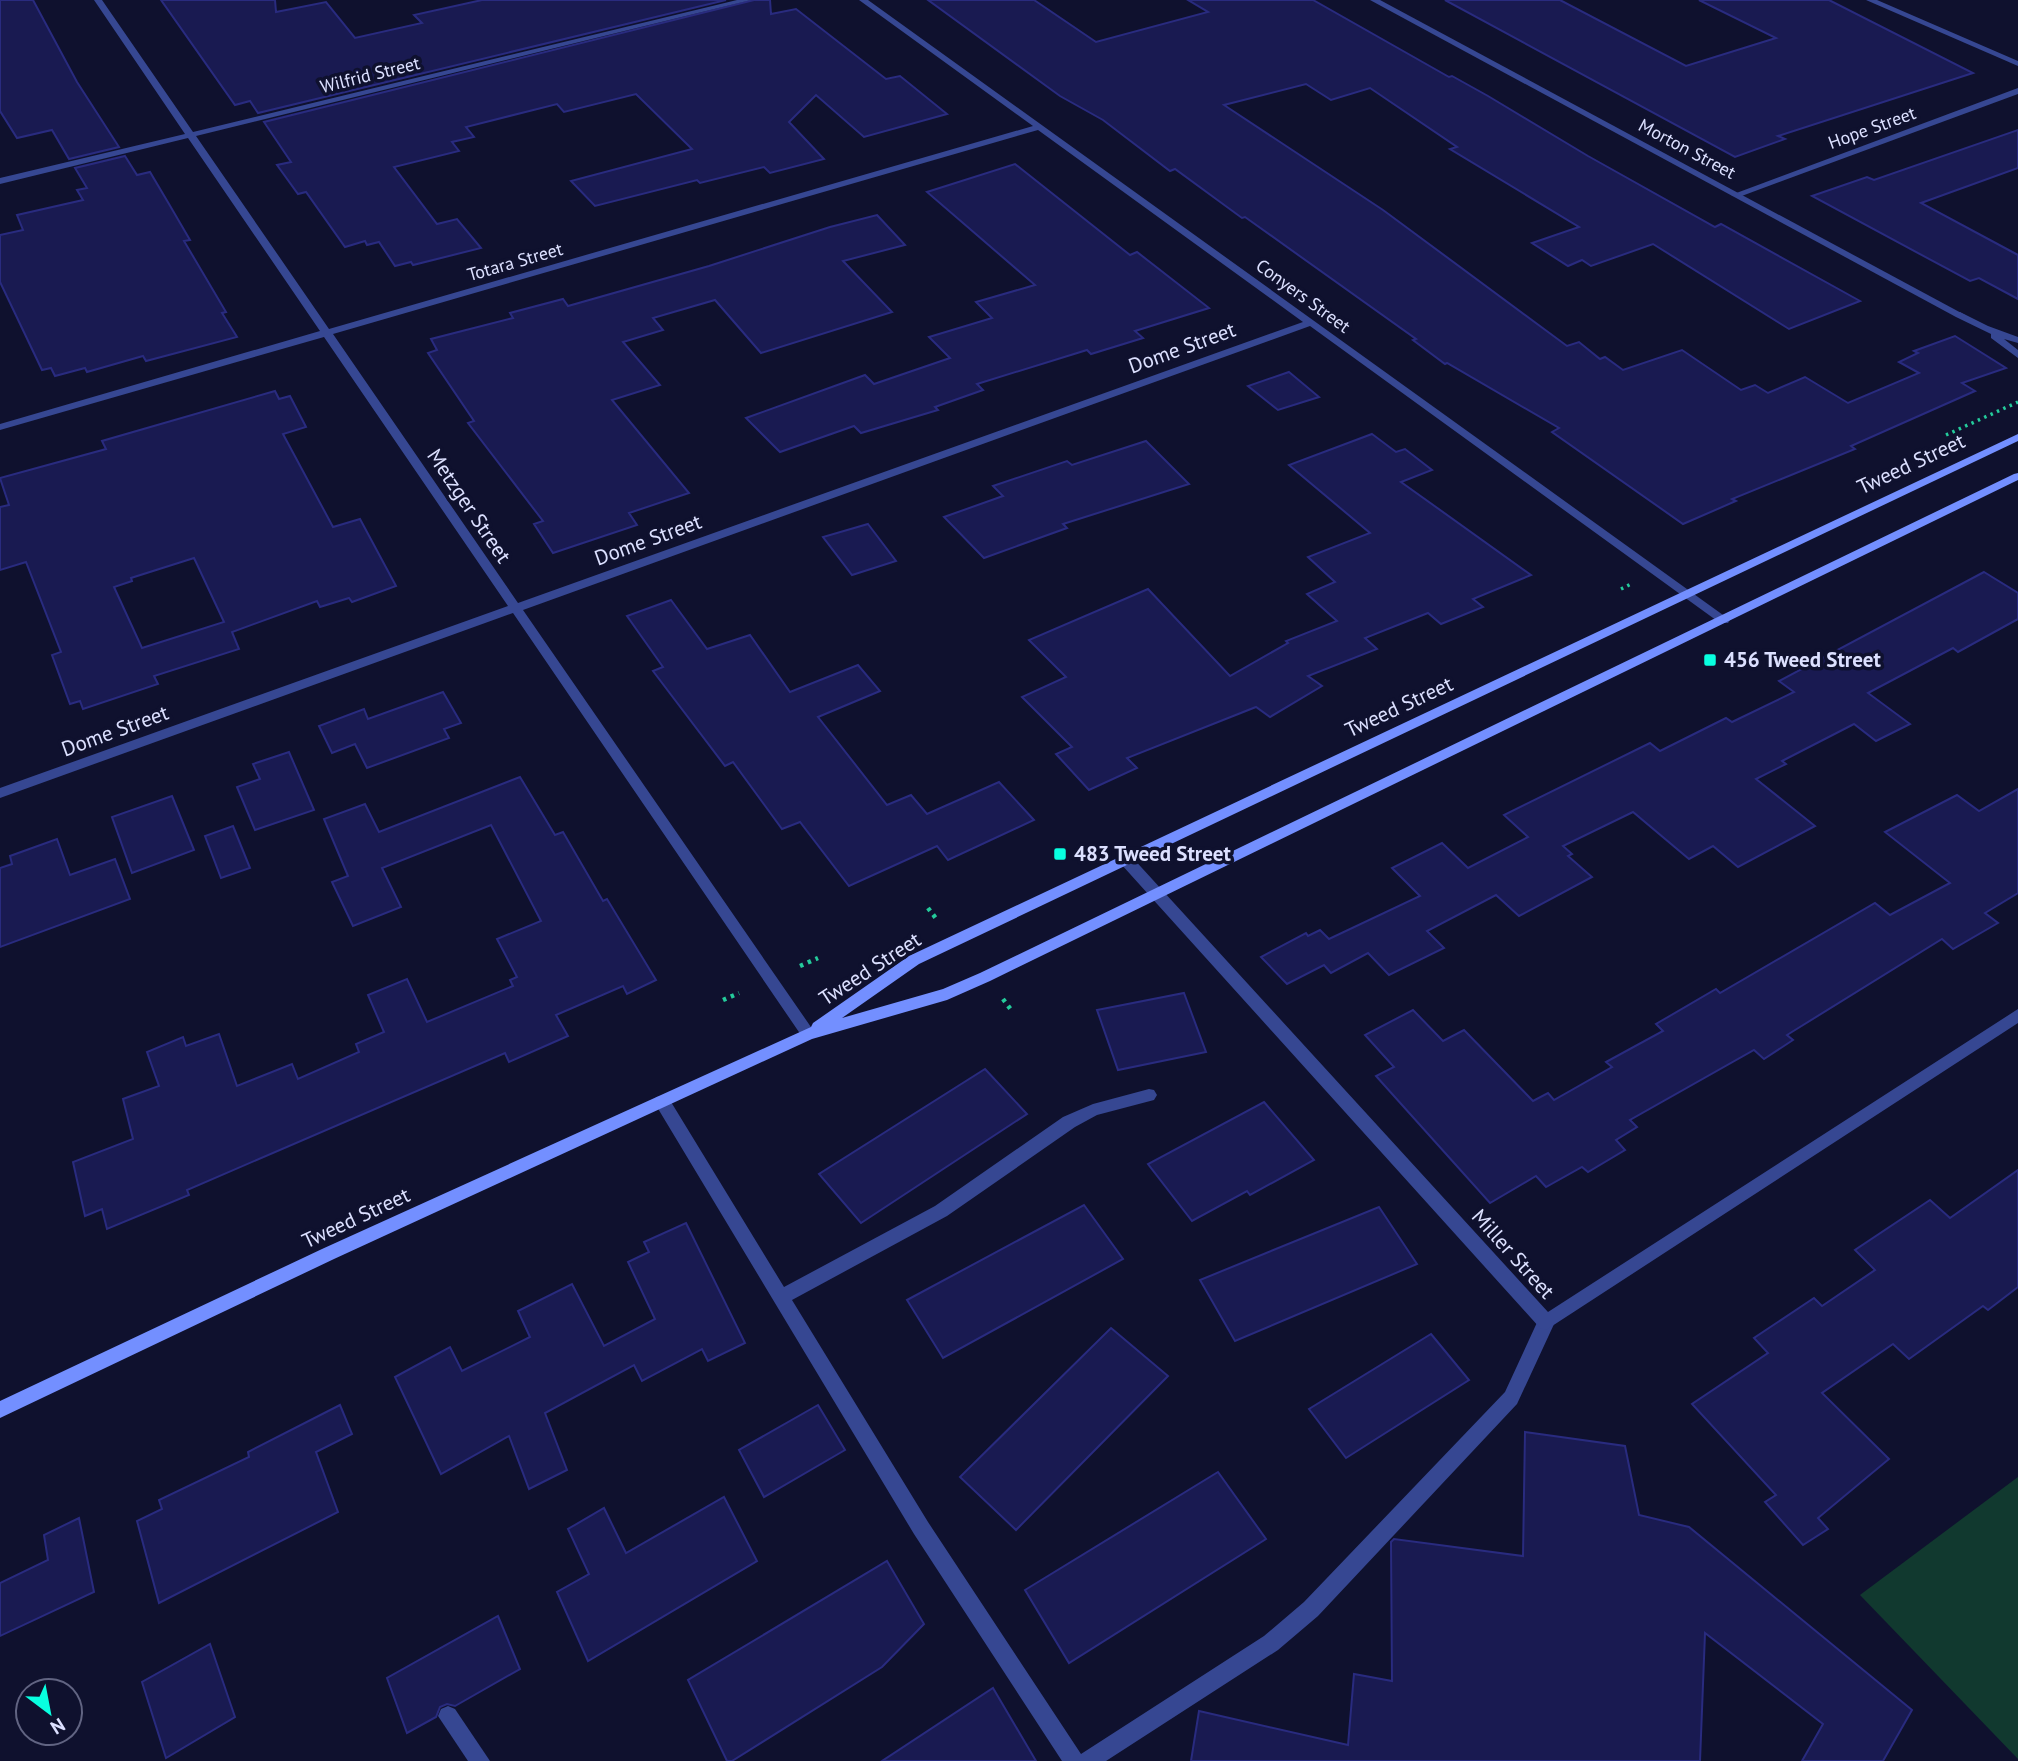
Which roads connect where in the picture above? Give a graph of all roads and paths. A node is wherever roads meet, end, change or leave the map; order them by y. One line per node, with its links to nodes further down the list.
1 (98, 0): 9 (street, Metzger Street)
2 (747, 0): 9 (street, Wilfrid Street)
3 (863, 0): 8 (street, Conyers Street)
4 (1374, 0): 11 (street, Morton Street)
5 (1870, 0): 6 (street)
6 (2018, 64)
7 (2018, 91): 11 (street, Hope Street)
8 (1039, 127): 12 (street, Conyers Street); 14 (street, Totara Street)
9 (190, 135): 10 (street, Wilfrid Street); 14 (street, Metzger Street)
10 (0, 181)
11 (1736, 195): 13 (street, Morton Street)
12 (1310, 323): 26 (street, Conyers Street); 27 (street, Dome Street)
13 (1984, 328): 15 (street, Morton Street); 16 (street, Morton Street)
14 (327, 333): 18 (street, Totara Street); 27 (street, Metzger Street)
15 (2018, 340)
16 (2018, 355)
17 (2018, 402): 19 (path)
18 (0, 427)
19 (1965, 427): 20 (path); 21 (path)
20 (1946, 435)
21 (1963, 435)
22 (2018, 437): 26 (main road, Tweed Street)
23 (2018, 476): 28 (main road, Tweed Street)
24 (1636, 582): 25 (path)
25 (1621, 589)
26 (1687, 594): 28 (street, Conyers Street); 30 (main road, Tweed Street)
27 (516, 608): 29 (street, Dome Street); 41 (street, Metzger Street)
28 (1724, 620): 31 (main road, Tweed Street)
29 (0, 793)
30 (1126, 860): 31 (street, Miller Street); 41 (main road, Tweed Street)
31 (1158, 894): 41 (main road, Tweed Street); 45 (street, Miller Street)
32 (928, 908): 33 (path)
33 (939, 922)
34 (818, 958): 35 (path)
35 (800, 966)
36 (740, 993): 38 (path)
37 (1003, 999): 39 (path)
38 (723, 1000)
39 (1012, 1011)
40 (2018, 1015): 45 (street, Miller Street)
41 (808, 1034): 43 (main road, Tweed Street)
42 (1149, 1095): 44 (street)
43 (662, 1102): 44 (street); 46 (main road, Tweed Street)
44 (780, 1298): 49 (street)
45 (1546, 1322): 50 (street)
46 (0, 1410)
47 (447, 1717): 48 (street)
48 (480, 1761)
49 (1074, 1761)
50 (1088, 1761)

